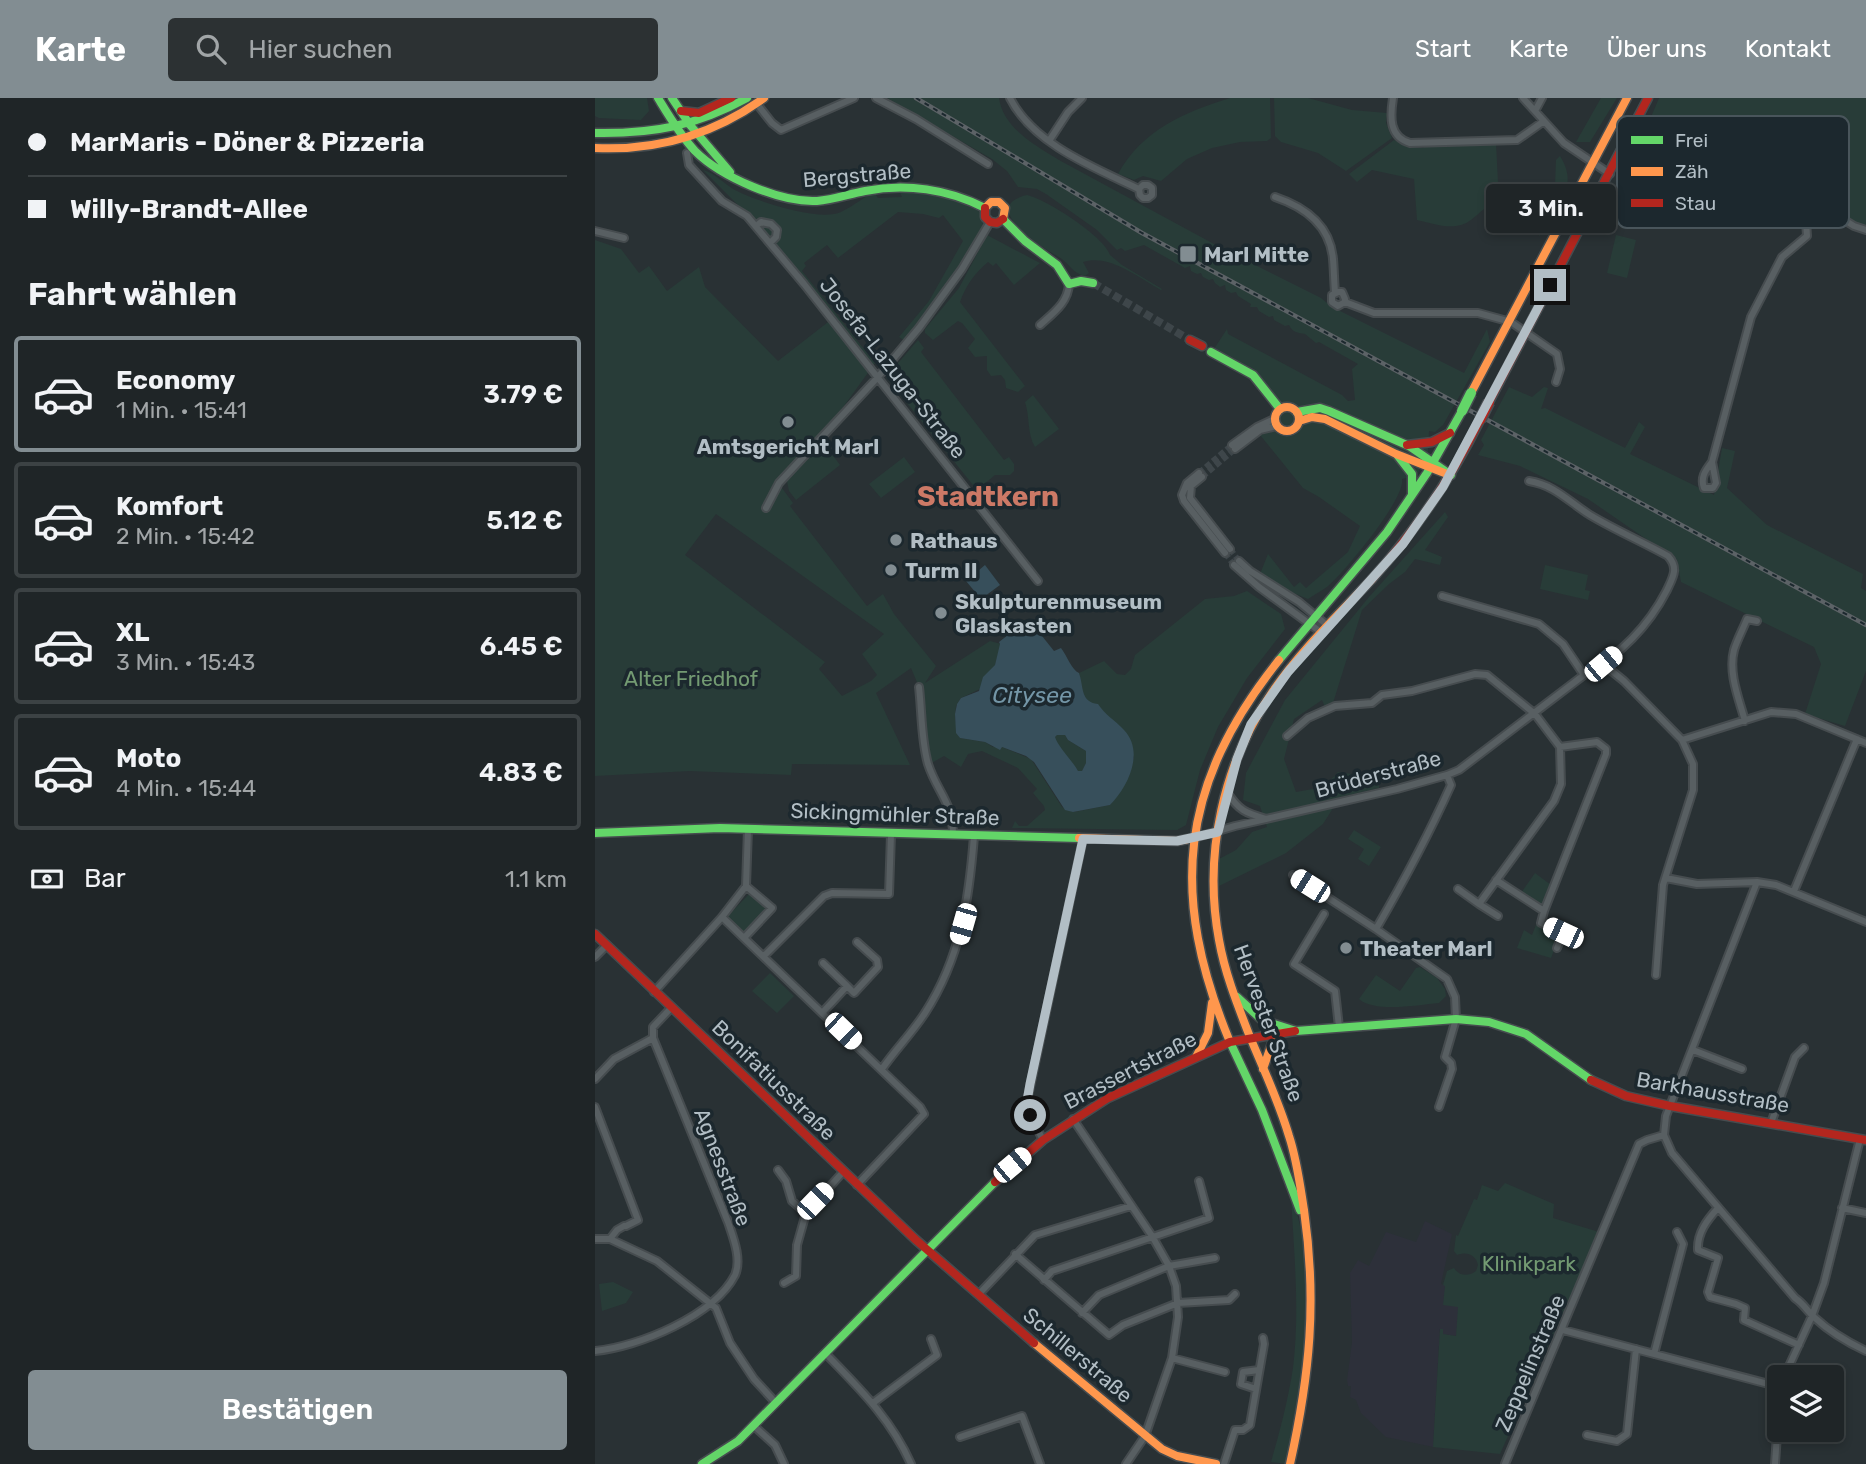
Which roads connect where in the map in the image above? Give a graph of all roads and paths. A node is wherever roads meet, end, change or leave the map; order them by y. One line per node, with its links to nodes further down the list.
1 (658, 98): 22 (main road, Bergstraße)
2 (672, 98): 15 (main road, Bergstraße)
3 (731, 98): 15 (main road)
4 (747, 98): 21 (main road)
5 (854, 98): 14 (street)
6 (876, 98): 30 (street)
7 (1010, 98): 26 (street)
8 (1082, 98): 26 (street)
9 (1393, 98): 20 (street)
10 (1523, 98): 16 (street)
11 (1542, 98): 16 (street)
12 (1627, 98): 17 (main road, Hervester Straße)
13 (1648, 98): 18 (main road, Hervester Straße)
14 (761, 101): 24 (main road)
15 (681, 111): 21 (main road, Bergstraße)
16 (1535, 111): 20 (street)
17 (1618, 116)
18 (1639, 116)
19 (1617, 117): 31 (main road, Hervester Straße)
20 (1544, 121): 31 (street)
21 (690, 125): 22 (main road); 24 (main road, Bergstraße)
22 (677, 128): 23 (main road); 25 (main road, Bergstraße)
23 (595, 133)
24 (698, 134): 25 (main road); 33 (main road, Bergstraße)
25 (686, 139): 27 (main road); 33 (main road, Bergstraße)
26 (1049, 141): 34 (street)
27 (595, 148)
28 (687, 153): 40 (street, Josefa-Lazuga-Straße)
29 (1617, 160): 32 (main road, Hervester Straße)
30 (988, 164)
31 (1593, 164): 32 (street); 48 (main road, Hervester Straße)
32 (1610, 174): 50 (main road, Hervester Straße)
33 (734, 176): 36 (main road, Bergstraße)
34 (1139, 189)
35 (1275, 197): 48 (street)
36 (985, 208): 37 (main road, Bergstraße); 38 (main road)
37 (1003, 219): 38 (main road); 47 (main road, Bergstraße)
38 (989, 222): 52 (street)
39 (1849, 223): 42 (street)
40 (756, 226): 45 (street, Josefa-Lazuga-Straße); 45 (street, Josefa-Lazuga-Straße)
41 (1806, 228): 62 (street)
42 (1866, 230)
43 (595, 231): 44 (street)
44 (624, 238)
45 (770, 243): 52 (street, Josefa-Lazuga-Straße)
46 (1093, 283): 47 (main road)
47 (1069, 284): 49 (street)
48 (1511, 322): 50 (street); 57 (main road, Hervester Straße, bridge)
49 (1039, 325)
50 (1526, 331): 53 (street); 63 (main road, Hervester Straße, bridge)
51 (1190, 340): 54 (main road)
52 (878, 377): 66 (street); 69 (street, Josefa-Lazuga-Straße)
53 (1556, 382)
54 (1280, 409): 55 (main road); 56 (main road)
55 (1298, 417): 56 (main road); 58 (main road); 60 (main road)
56 (1276, 422): 59 (street)
57 (1450, 433): 58 (main road); 61 (main road, Hervester Straße)
58 (1407, 445): 61 (main road)
59 (1234, 447)
60 (1396, 454): 61 (main road); 65 (main road)
61 (1435, 459): 63 (main road); 65 (main road, Hervester Straße)
62 (1712, 462)
63 (1451, 475): 73 (main road, Hervester Straße)
64 (1529, 481): 74 (street, Brüderstraße)
65 (1412, 496): 71 (main road, Hervester Straße)
66 (766, 508)
67 (1227, 551): 67 (street)
68 (1236, 563): 71 (street)
69 (1038, 581)
70 (1441, 596): 75 (street)
71 (1312, 619): 73 (street); 93 (main road, Hervester Straße)
72 (1757, 621): 78 (street)
73 (1325, 629): 85 (main road, Hervester Straße)
74 (1603, 664): 75 (street, Brüderstraße); 81 (street)
75 (1584, 675): 77 (street, Brüderstraße)
76 (919, 687): 91 (street)
77 (1535, 714): 79 (street); 83 (street); 84 (street, Brüderstraße)
78 (1745, 721): 80 (street); 81 (street)
79 (1287, 736)
80 (1857, 739): 82 (street); 101 (street)
81 (1682, 740): 96 (street)
82 (1866, 743)
83 (1560, 747): 97 (street); 103 (street)
84 (1447, 775): 86 (street, Brüderstraße); 108 (street)
85 (1227, 792): 86 (street); 88 (main road, Hervester Straße)
86 (1268, 819): 88 (street, Brüderstraße)
87 (748, 829): 89 (main road, Sickingmühler Straße); 90 (main road, Sickingmühler Straße); 99 (street)
88 (1218, 832): 93 (street, Brüderstraße); 119 (main road, Hervester Straße)
89 (595, 833)
90 (891, 834): 91 (main road, Sickingmühler Straße); 114 (street)
91 (953, 835): 92 (main road, Sickingmühler Straße)
92 (974, 836): 94 (main road, Sickingmühler Straße); 134 (street)
93 (1193, 838): 94 (main road, Sickingmühler Straße); 121 (main road, Hervester Straße)
94 (1083, 839): 145 (street)
95 (1293, 875): 108 (street)
96 (1666, 878): 98 (street); 117 (street)
97 (1496, 880): 102 (street); 103 (street)
98 (1757, 882): 101 (street); 132 (street)
99 (746, 886): 106 (street); 110 (street)
100 (1458, 889): 102 (street)
101 (1794, 891): 107 (street)
102 (1479, 904): 105 (street)
103 (1544, 911): 113 (street)
104 (1324, 914): 125 (street)
105 (1498, 916)
106 (722, 917): 110 (street); 120 (street)
107 (1866, 922)
108 (1376, 929): 124 (street)
109 (595, 934): 112 (main road, Bonifatiusstraße)
110 (744, 938): 114 (street)
111 (857, 942): 118 (street)
112 (607, 945): 115 (street); 120 (main road, Bonifatiusstraße)
113 (1557, 948)
114 (764, 956): 123 (street)
115 (595, 957)
116 (823, 963): 118 (street)
117 (1656, 975)
118 (847, 986): 123 (street)
119 (1233, 991): 126 (main road); 128 (main road, Hervester Straße)
120 (654, 992): 122 (main road, Bonifatiusstraße)
121 (1212, 999): 130 (main road, Hervester Straße); 133 (main road)
122 (671, 1008): 129 (street); 147 (main road, Bonifatiusstraße)
123 (823, 1012): 134 (street)
124 (1456, 1019): 125 (main road, Brassertstraße); 138 (main road, Barkhausstraße); 140 (street)
125 (1339, 1027): 126 (main road, Brassertstraße)
126 (1296, 1031): 127 (main road, Brassertstraße)
127 (1282, 1033): 128 (main road, Brassertstraße); 135 (main road)
128 (1250, 1037): 130 (main road, Brassertstraße); 135 (main road, Hervester Straße)
129 (653, 1038): 137 (street); 169 (street, Agnesstraße)
130 (1230, 1042): 133 (main road, Brassertstraße); 157 (main road, Hervester Straße)
131 (1804, 1048): 142 (street)
132 (1693, 1050): 136 (street); 138 (street)
133 (1196, 1057): 141 (main road, Brassertstraße)
134 (881, 1069): 149 (street)
135 (1263, 1069): 157 (main road, Hervester Straße)
136 (1742, 1069)
137 (595, 1079)
138 (1669, 1106): 142 (main road, Barkhausstraße); 143 (street)
139 (595, 1107): 159 (street)
140 (1439, 1107)
141 (1073, 1119): 145 (main road, Brassertstraße); 150 (street)
142 (1771, 1123): 144 (main road, Barkhausstraße)
143 (1664, 1135): 151 (street); 172 (street, Zeppelinstraße)
144 (1863, 1139): 152 (street)
145 (1043, 1140): 160 (main road, Brassertstraße)
146 (778, 1170): 153 (street)
147 (843, 1172): 149 (main road, Bonifatiusstraße); 153 (street)
148 (1199, 1181): 156 (street)
149 (857, 1185): 160 (main road, Bonifatiusstraße)
150 (1131, 1206): 156 (street); 161 (street)
151 (1718, 1208): 171 (street); 175 (street)
152 (1842, 1208): 154 (street); 171 (street)
153 (806, 1213): 165 (street)
154 (1866, 1213)
155 (1677, 1232): 180 (street)
156 (1152, 1236): 163 (street); 164 (street)
157 (1308, 1237): 201 (main road, Hervester Straße)
158 (595, 1239): 159 (street)
159 (610, 1239): 169 (street)
160 (929, 1251): 166 (main road, Schillerstraße); 179 (main road, Brassertstraße)
161 (1015, 1254): 164 (street); 166 (street)
162 (1215, 1258): 163 (street)
163 (1169, 1266): 168 (street); 170 (street)
164 (1044, 1280): 170 (street)
165 (784, 1283)
166 (979, 1294): 190 (main road, Schillerstraße)
167 (1235, 1294): 168 (street)
168 (1178, 1303): 170 (street); 181 (street)
169 (709, 1304): 177 (street, Agnesstraße); 187 (street)
170 (1082, 1313)
171 (1812, 1316): 175 (street); 178 (street)
172 (1563, 1330): 176 (street); 202 (street, Zeppelinstraße)
173 (1263, 1338): 183 (street)
174 (931, 1339): 188 (street)
175 (1799, 1345): 182 (street)
176 (1636, 1349): 180 (street); 191 (street)
177 (595, 1350)
178 (1866, 1351)
179 (826, 1354): 187 (main road, Brassertstraße); 188 (street)
180 (1654, 1354): 185 (street)
181 (1173, 1358): 184 (street); 190 (street)
182 (1790, 1365)
183 (1259, 1370): 186 (street); 186 (street)
184 (1226, 1372)
185 (1767, 1385)
186 (1256, 1389): 200 (street)
187 (776, 1403): 189 (main road, Brassertstraße)
188 (873, 1403): 196 (street)
189 (754, 1426): 194 (main road, Brassertstraße); 195 (street)
190 (1146, 1435): 198 (street); 199 (main road, Schillerstraße)
191 (1587, 1435)
192 (960, 1437): 197 (street)
193 (1776, 1442): 203 (street)
194 (702, 1464)
195 (783, 1464)
196 (911, 1464)
197 (1040, 1464)
198 (1126, 1464)
199 (1216, 1464)
200 (1224, 1464)
201 (1290, 1464)
202 (1505, 1464)
203 (1775, 1464)

